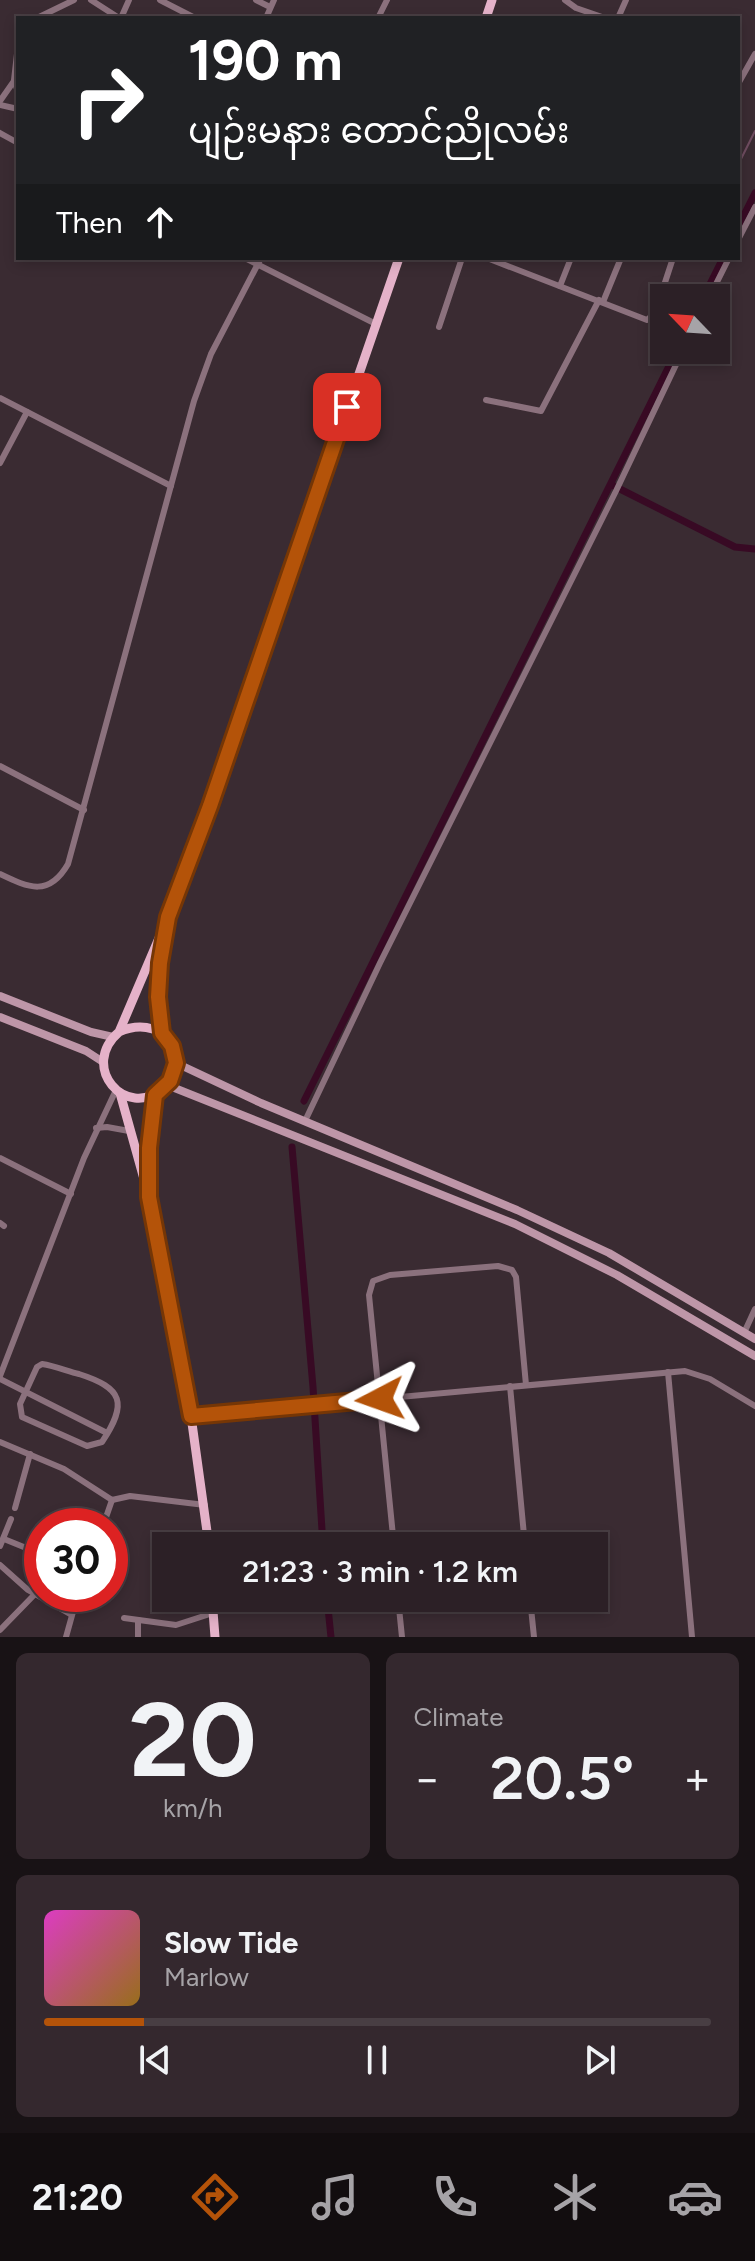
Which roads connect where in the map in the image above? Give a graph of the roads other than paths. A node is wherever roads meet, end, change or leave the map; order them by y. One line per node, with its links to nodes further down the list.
1 (57, 0): 8 (street)
2 (74, 0): 8 (street)
3 (91, 0): 10 (street)
4 (160, 0): 11 (street)
5 (256, 0): 7 (street)
6 (565, 0): 12 (street)
7 (272, 3)
8 (54, 8): 9 (street)
9 (40, 16)
10 (117, 16)
11 (191, 16)
12 (599, 16)
13 (755, 54): 16 (street)
14 (16, 62): 15 (street)
15 (14, 80): 17 (street); 18 (street)
16 (740, 80)
17 (16, 86)
18 (0, 103)
19 (755, 207): 20 (street)
20 (740, 236)
21 (398, 260): 34 (main road)
22 (461, 260): 35 (street)
23 (492, 260): 30 (street)
24 (516, 260): 30 (street)
25 (570, 260): 32 (street)
26 (620, 260): 33 (street)
27 (672, 260): 33 (street)
28 (728, 260): 31 (street)
29 (260, 261): 34 (street); 41 (street)
30 (513, 268): 32 (street)
31 (716, 284)
32 (560, 286): 33 (street)
33 (601, 301): 38 (street)
34 (376, 324): 45 (main road)
35 (439, 327)
36 (676, 364): 55 (street)
37 (0, 398): 39 (street)
38 (486, 400)
39 (27, 412): 40 (street); 41 (street)
40 (0, 463)
41 (171, 486): 43 (street)
42 (0, 766): 43 (street)
43 (84, 810): 44 (street)
44 (0, 874)
45 (168, 917): 48 (main road); 49 (main road)
46 (0, 996): 49 (main road)
47 (0, 1017): 50 (main road)
48 (162, 1033): 49 (main road); 51 (main road)
49 (116, 1034): 50 (main road)
50 (103, 1062): 53 (main road)
51 (176, 1063): 52 (main road); 55 (main road)
52 (167, 1085): 54 (main road); 64 (main road)
53 (118, 1091): 54 (main road); 56 (street); 57 (main road)
54 (155, 1095): 60 (main road)
55 (305, 1121): 62 (main road)
56 (96, 1128): 57 (street); 59 (street)
57 (129, 1131): 60 (main road)
58 (0, 1158): 59 (street)
59 (71, 1194): 66 (street)
60 (149, 1197): 72 (main road)
61 (755, 1309): 62 (street)
62 (744, 1333): 63 (main road)
63 (755, 1339)
64 (755, 1356)
65 (668, 1372): 67 (street); 71 (street); 103 (street)
66 (0, 1378): 69 (street)
67 (526, 1385): 68 (street); 70 (street)
68 (510, 1386): 70 (street); 83 (street)
69 (26, 1392): 73 (street); 73 (street); 73 (street)
70 (380, 1399): 72 (street); 82 (street)
71 (755, 1406)
72 (191, 1416): 77 (main road)
73 (107, 1433)
74 (0, 1442): 75 (street)
75 (30, 1454): 76 (street); 78 (street)
76 (112, 1500): 77 (street); 79 (street)
77 (205, 1505): 81 (main road)
78 (15, 1508)
79 (109, 1508)
80 (11, 1519): 84 (street)
81 (208, 1532)
82 (393, 1532)
83 (524, 1532)
84 (4, 1539): 85 (street); 86 (street)
85 (0, 1546)
86 (24, 1547)
87 (0, 1565): 88 (street)
88 (24, 1587)
89 (24, 1605): 97 (street)
90 (66, 1612): 94 (street)
91 (399, 1612): 101 (street)
92 (531, 1612): 102 (street)
93 (213, 1613): 96 (street); 100 (main road)
94 (70, 1614): 98 (street)
95 (124, 1618): 96 (street)
96 (138, 1620): 99 (street)
97 (0, 1630)
98 (66, 1637)
99 (138, 1637)
100 (215, 1637)
101 (402, 1637)
102 (534, 1637)
103 (692, 1637)

